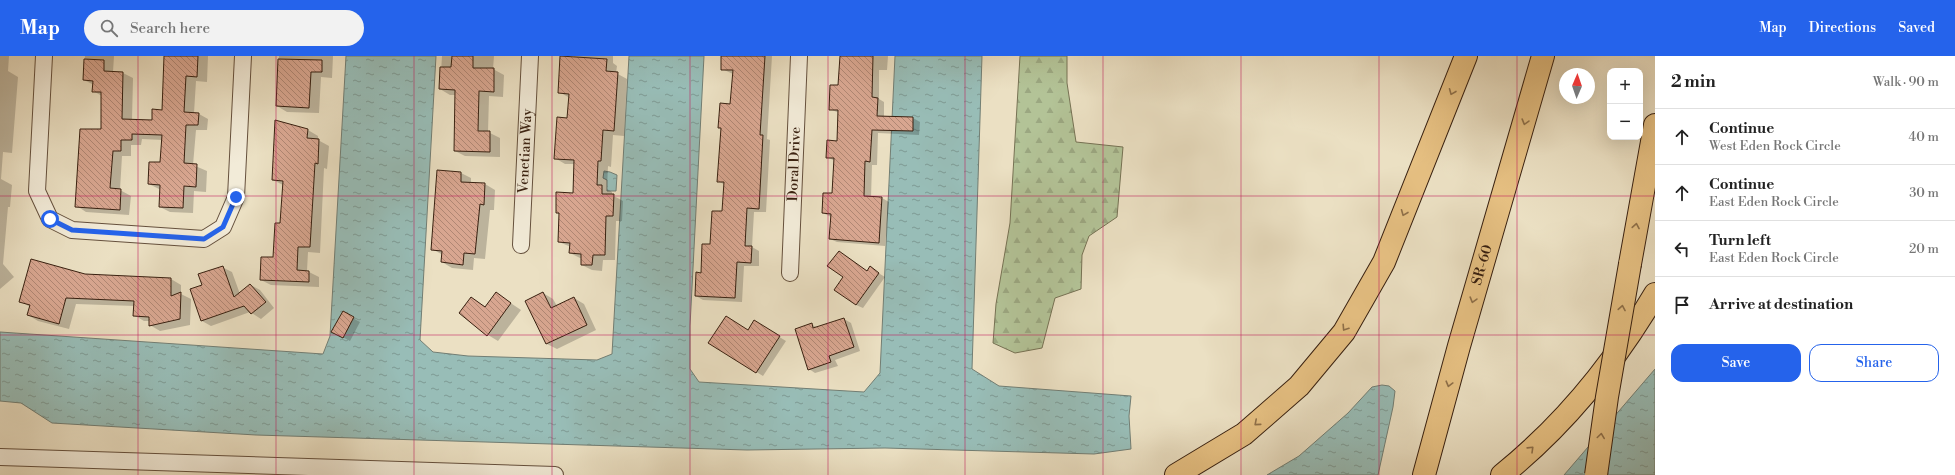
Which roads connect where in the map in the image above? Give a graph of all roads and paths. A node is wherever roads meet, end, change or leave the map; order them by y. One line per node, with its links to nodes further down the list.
1 (44, 56): 2 (street)
2 (243, 56)
3 (530, 56): 8 (street, Venetian Way)
4 (799, 56): 9 (street, Doral Drive)
5 (1466, 56): 14 (highway, one-way to 14)
6 (1543, 56): 15 (highway, SR-60 / SR-60, one-way to 15)
7 (1655, 124): 17 (highway, one-way to 7, bridge)
8 (521, 245)
9 (790, 273)
10 (1655, 294): 16 (highway, one-way to 10)
11 (0, 457): 12 (street)
12 (509, 475): 13 (street)
13 (555, 475)
14 (1176, 475)
15 (1424, 475)
16 (1502, 475)
17 (1596, 475)

